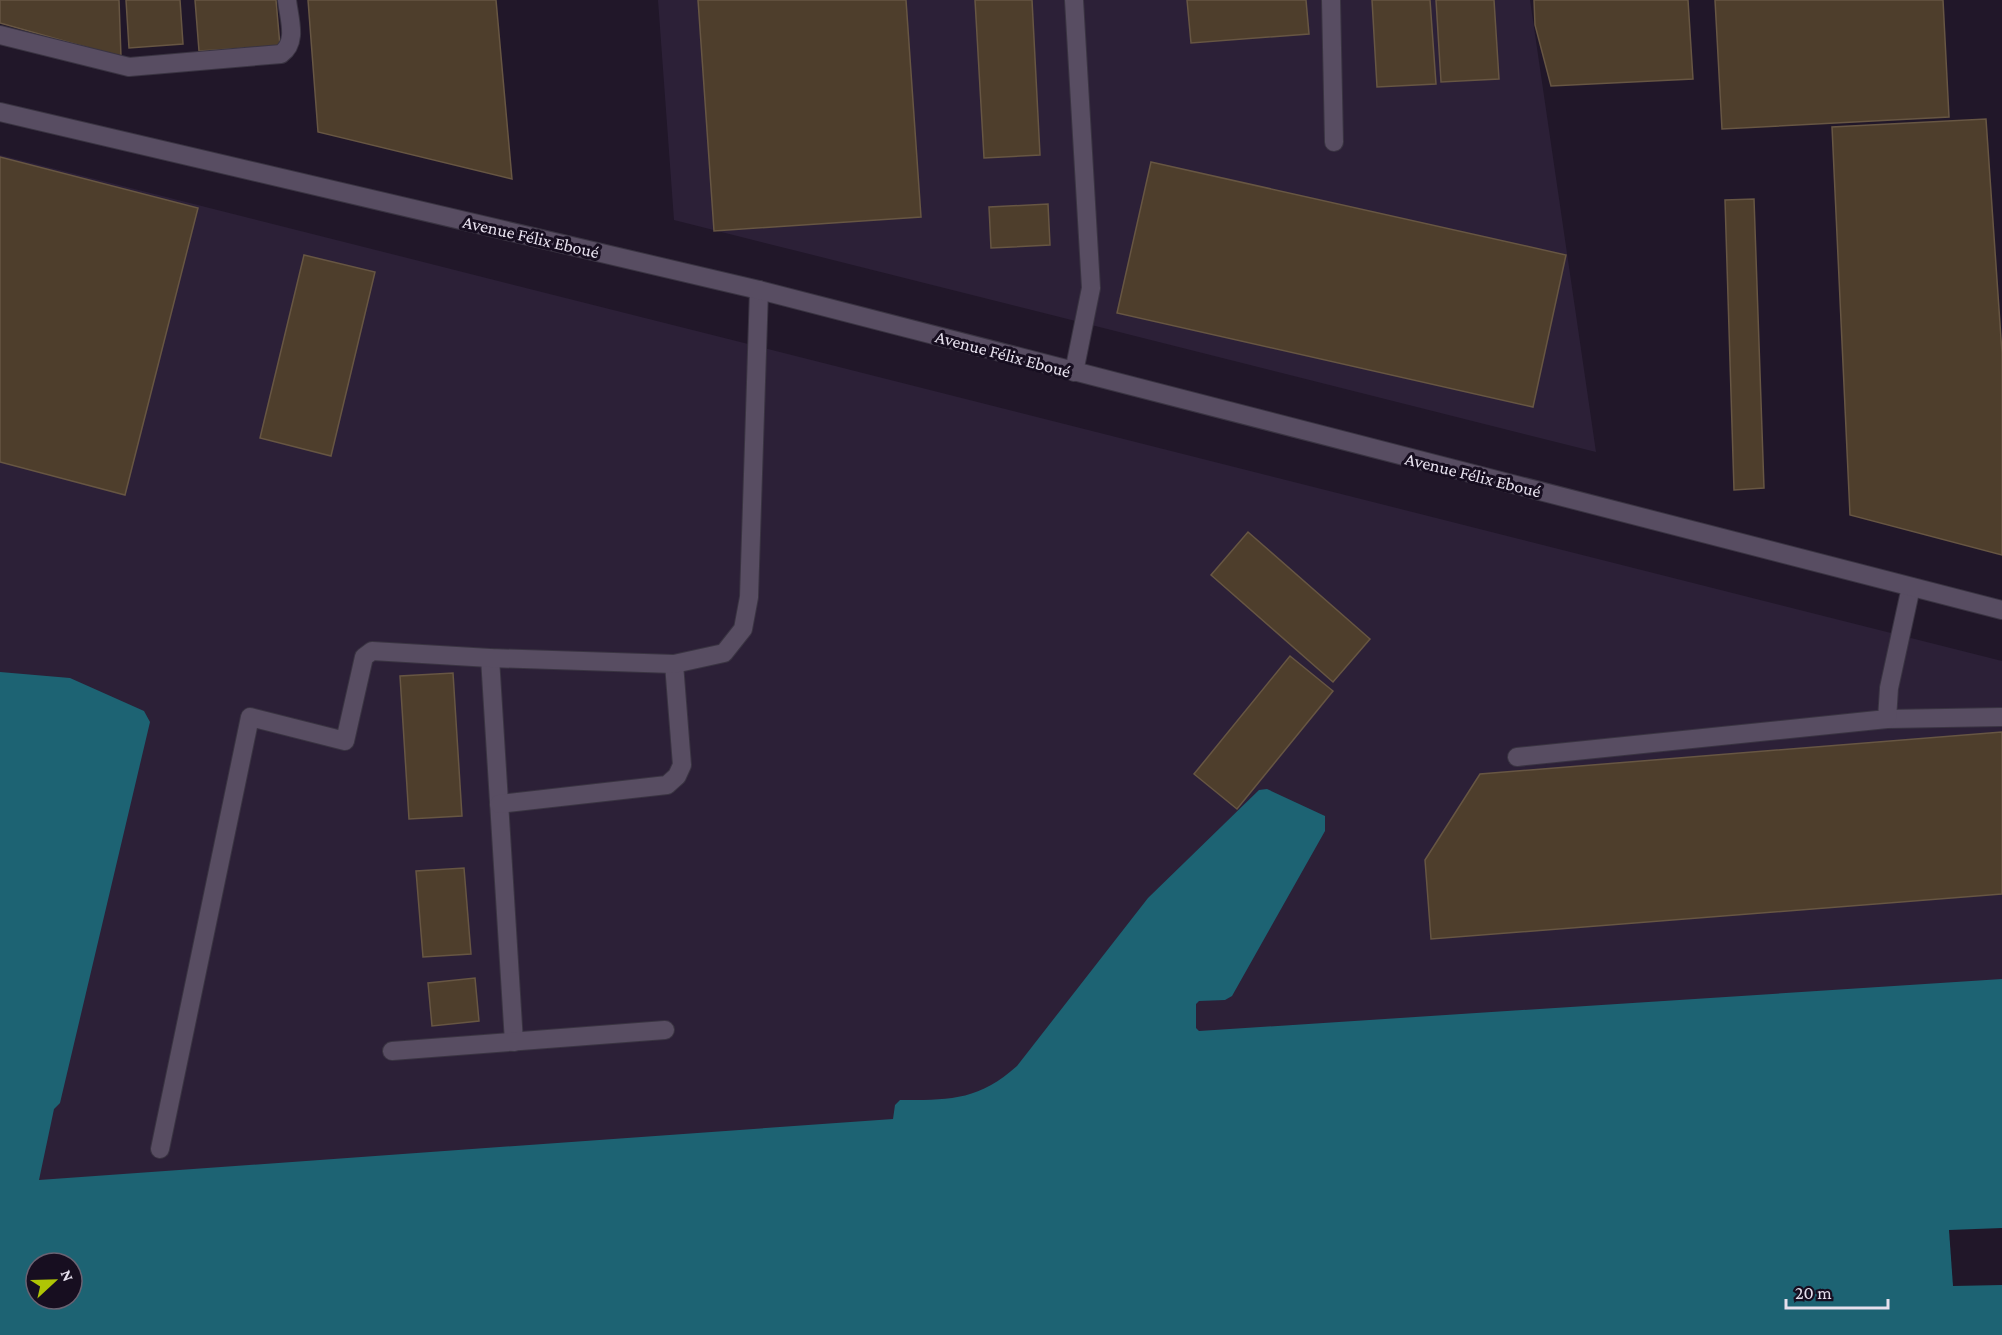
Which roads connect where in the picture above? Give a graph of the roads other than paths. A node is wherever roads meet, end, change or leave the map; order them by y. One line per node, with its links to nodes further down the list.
1 (287, 0): 4 (street)
2 (1074, 0): 8 (street)
3 (1331, 0): 6 (street)
4 (0, 35)
5 (0, 112): 7 (street, Avenue Félix Eboué)
6 (1335, 142)
7 (759, 290): 8 (street, Avenue Félix Eboué); 12 (street)
8 (1074, 372): 9 (street, Avenue Félix Eboué)
9 (1911, 587): 10 (street, Avenue Félix Eboué); 14 (street)
10 (2002, 610)
11 (490, 658): 12 (street); 16 (street); 20 (street)
12 (674, 664): 16 (street)
13 (2002, 717): 14 (street)
14 (1887, 719): 15 (street)
15 (1517, 757)
16 (499, 804): 18 (street)
17 (665, 1030): 18 (street)
18 (514, 1041): 19 (street)
19 (392, 1051)
20 (160, 1149)

